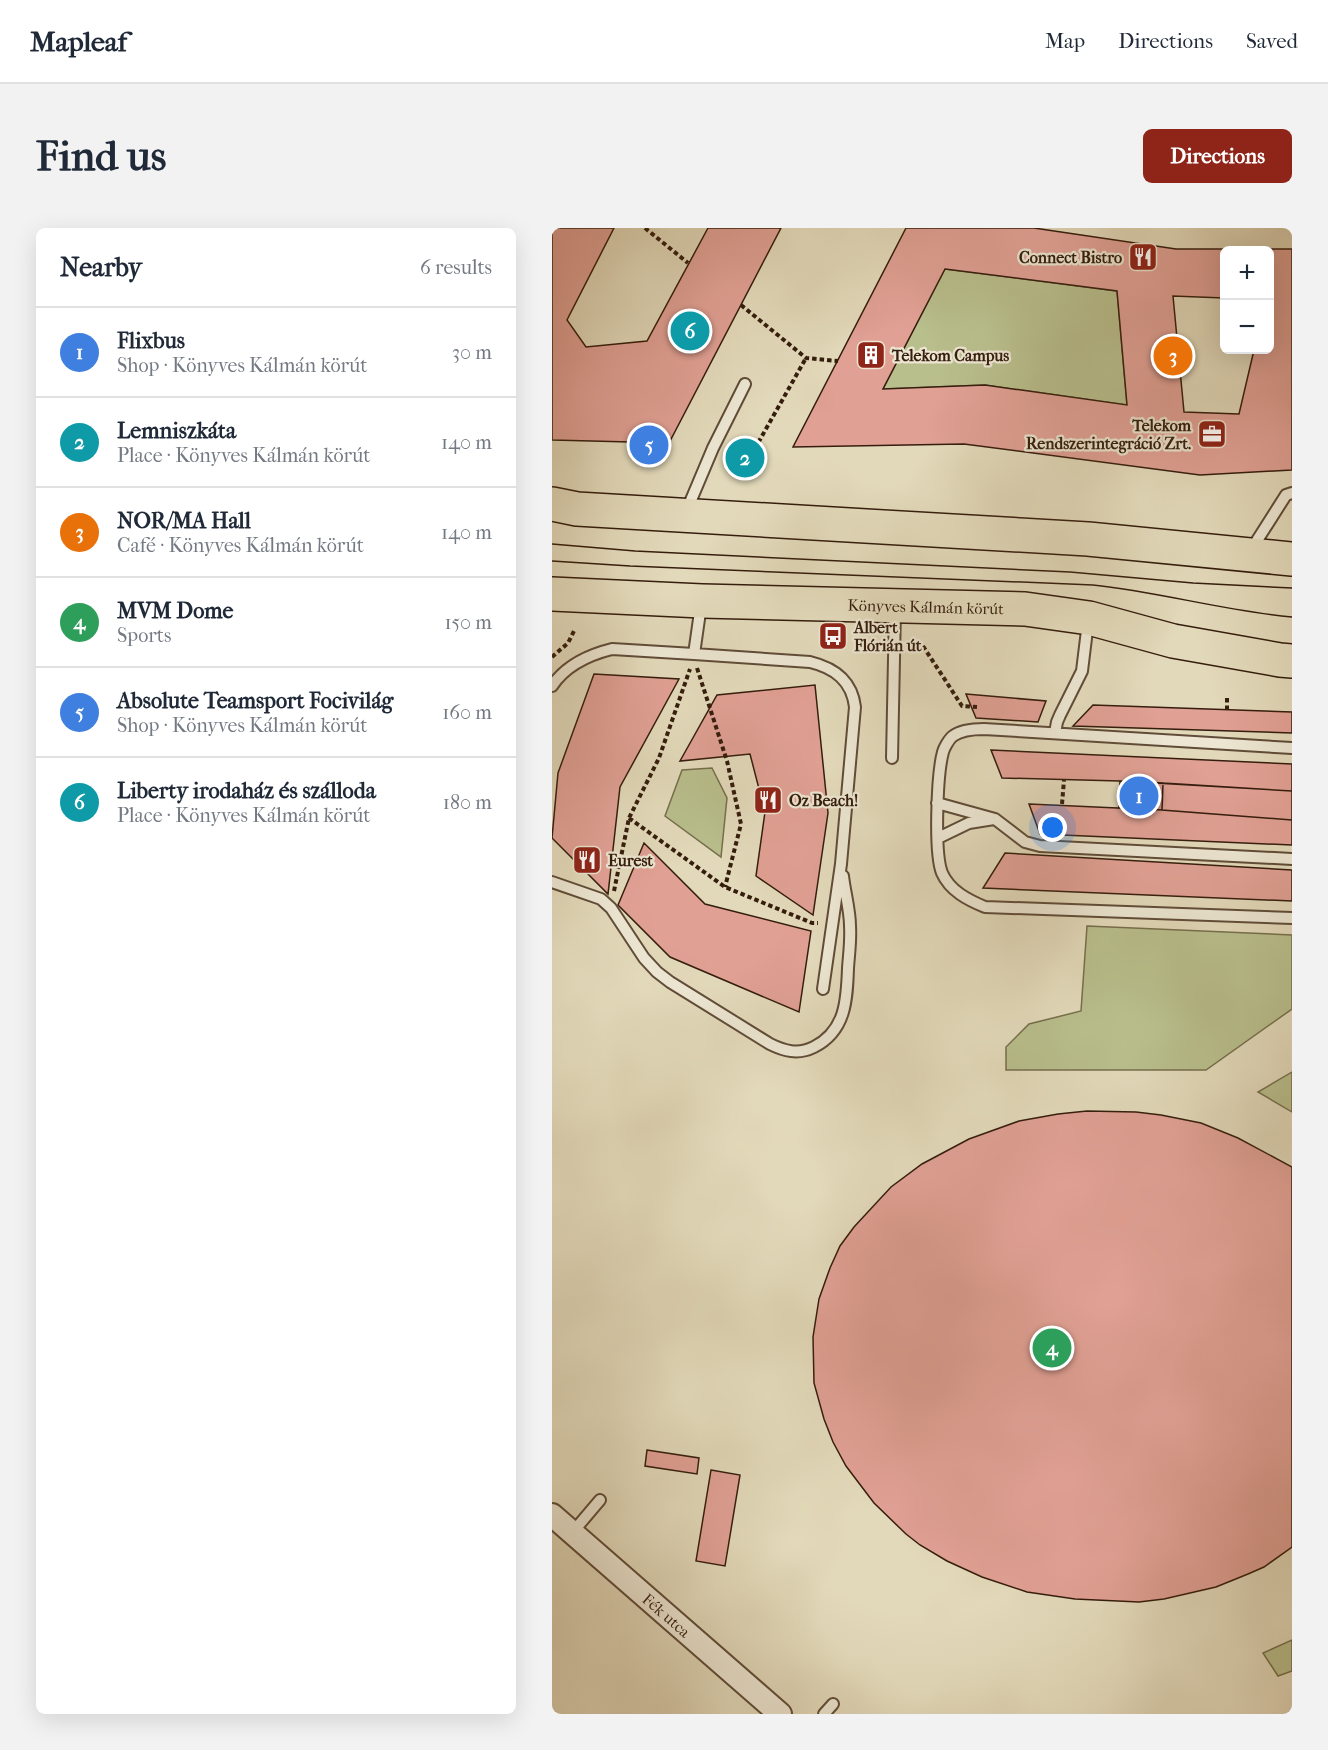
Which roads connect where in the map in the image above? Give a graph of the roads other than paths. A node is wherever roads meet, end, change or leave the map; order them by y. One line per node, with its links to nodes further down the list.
1 (745, 384): 4 (lane)
2 (1292, 493): 5 (lane)
3 (560, 509): 4 (main road)
4 (685, 515): 5 (main road)
5 (1249, 554): 6 (main road)
6 (1292, 559)
7 (566, 595): 8 (main road, Könyves Kálmán körút); 11 (main road)
8 (702, 601): 9 (main road, Könyves Kálmán körút); 12 (lane)
9 (895, 605): 10 (main road, Könyves Kálmán körút); 17 (lane)
10 (1089, 618): 13 (main road, Könyves Kálmán körút); 15 (lane)
11 (564, 621)
12 (694, 654): 14 (lane); 22 (lane)
13 (1292, 661)
14 (552, 686)
15 (1055, 733): 16 (lane); 18 (lane)
16 (1292, 748)
17 (892, 758)
18 (937, 803): 19 (lane); 20 (lane)
19 (995, 819): 20 (lane); 21 (lane)
20 (938, 838): 24 (lane)
21 (1292, 859)
22 (841, 864): 23 (lane); 25 (lane)
23 (552, 882)
24 (1292, 918)
25 (823, 989)
26 (600, 1500): 28 (lane)
27 (552, 1515): 28 (street, Fék utca)
28 (572, 1533): 30 (street, Fék utca)
29 (833, 1704): 31 (lane)
30 (780, 1714)
31 (824, 1714)

